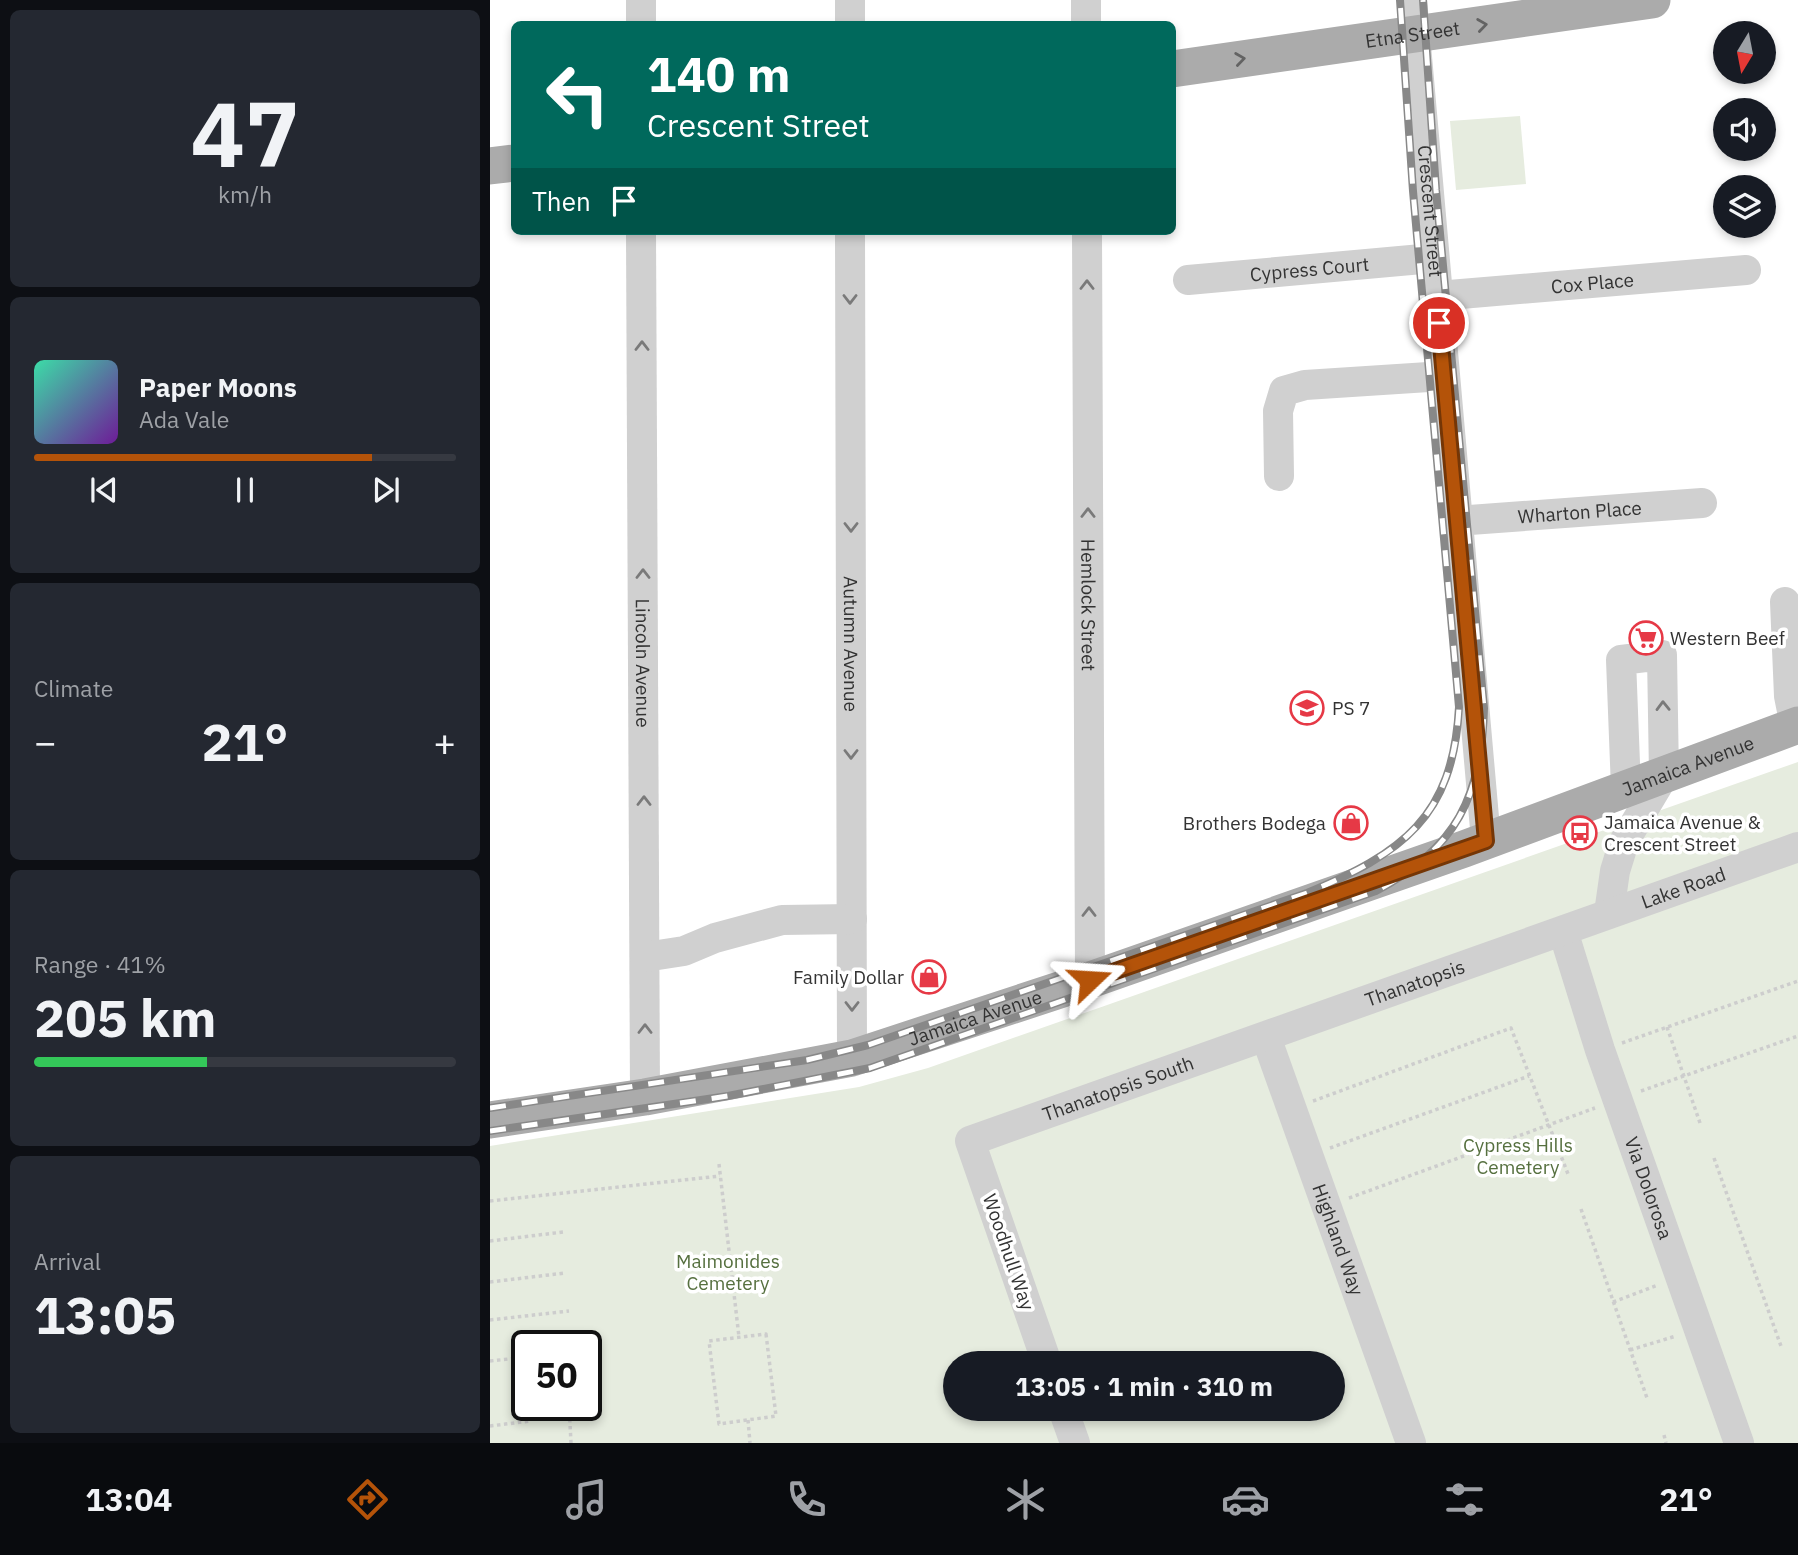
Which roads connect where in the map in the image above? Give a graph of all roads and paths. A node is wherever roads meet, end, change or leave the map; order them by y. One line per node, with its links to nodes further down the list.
1 (640, 0): 6 (street)
2 (850, 0): 7 (street)
3 (1086, 0): 8 (street)
4 (1637, 1): 5 (main road, Etna Street, one-way to 4)
5 (1413, 17): 9 (main road, Etna Street, one-way to 5); 15 (street, Crescent Street)
6 (641, 21)
7 (850, 21)
8 (1086, 21)
9 (1176, 68)
10 (511, 163): 11 (main road)
11 (490, 166)
12 (642, 235): 33 (street, Lincoln Avenue, one-way to 12)
13 (850, 235): 31 (street, Autumn Avenue, one-way to 31)
14 (1087, 235): 34 (street, Hemlock Street, one-way to 14)
15 (1433, 258): 17 (street, Cypress Court); 18 (street, Crescent Street)
16 (1746, 271): 18 (street, Cox Place)
17 (1188, 280)
18 (1437, 296): 19 (street, Crescent Street)
19 (1444, 376): 20 (street); 22 (street, Crescent Street)
20 (1279, 476)
21 (1702, 503): 22 (street, Wharton Place)
22 (1456, 521): 28 (street, Crescent Street)
23 (1785, 602): 24 (street)
24 (1797, 726): 26 (main road, Jamaica Avenue)
25 (1623, 748): 26 (street); 26 (street, one-way to 25); 27 (street)
26 (1664, 757): 27 (main road, Jamaica Avenue); 30 (street)
27 (1626, 789): 28 (main road, Jamaica Avenue)
28 (1486, 841): 34 (main road, Jamaica Avenue)
29 (1798, 847): 30 (street, Lake Road)
30 (1609, 913): 32 (street, Lake Road)
31 (852, 919): 33 (street); 40 (street, Autumn Avenue, one-way to 40)
32 (1563, 931): 37 (street, Thanatopsis); 39 (street, Via Dolorosa)
33 (645, 957): 43 (street, Lincoln Avenue, one-way to 33)
34 (1090, 980): 40 (main road, Jamaica Avenue)
35 (1798, 981): 36 (path)
36 (1667, 1027): 39 (path); 42 (path)
37 (1266, 1037): 45 (street, Highland Way); 49 (street, Thanatopsis South)
38 (1798, 1037): 42 (path)
39 (1600, 1050): 44 (street, Via Dolorosa)
40 (852, 1058): 43 (main road, Jamaica Avenue)
41 (1529, 1076): 45 (path); 48 (path); 50 (path)
42 (1684, 1076): 44 (path); 47 (path)
43 (645, 1097): 46 (main road, Jamaica Avenue)
44 (1617, 1100): 48 (path); 61 (street, Via Dolorosa)
45 (1291, 1109): 50 (street, Highland Way)
46 (490, 1119)
47 (1700, 1124)
48 (1548, 1125): 53 (path); 56 (path)
49 (970, 1141): 70 (street, Woodhull Way)
50 (1308, 1156): 56 (street, Highland Way)
51 (1714, 1158): 68 (path)
52 (719, 1164): 54 (path)
53 (1568, 1174)
54 (720, 1176): 55 (path); 67 (path)
55 (490, 1201)
56 (1326, 1206): 83 (street, Highland Way)
57 (1581, 1209): 63 (path)
58 (563, 1232): 59 (path)
59 (490, 1241)
60 (565, 1273): 62 (path)
61 (1680, 1277): 63 (path); 66 (street, Via Dolorosa)
62 (490, 1282)
63 (1613, 1302): 69 (path)
64 (569, 1311): 65 (path)
65 (490, 1320)
66 (1698, 1329): 69 (path); 85 (street, Via Dolorosa)
67 (739, 1337): 74 (path); 74 (path)
68 (1782, 1349)
69 (1630, 1350): 73 (path)
70 (1043, 1351)
71 (511, 1359): 72 (path)
72 (490, 1361)
73 (1647, 1398)
74 (748, 1420): 81 (path)
75 (530, 1421): 78 (path)
76 (570, 1421): 80 (path)
77 (1067, 1421): 82 (street)
78 (490, 1426)
79 (1664, 1435): 84 (path)
80 (571, 1443)
81 (750, 1443)
82 (1075, 1443)
83 (1411, 1443)
84 (1666, 1443)
85 (1739, 1443)

